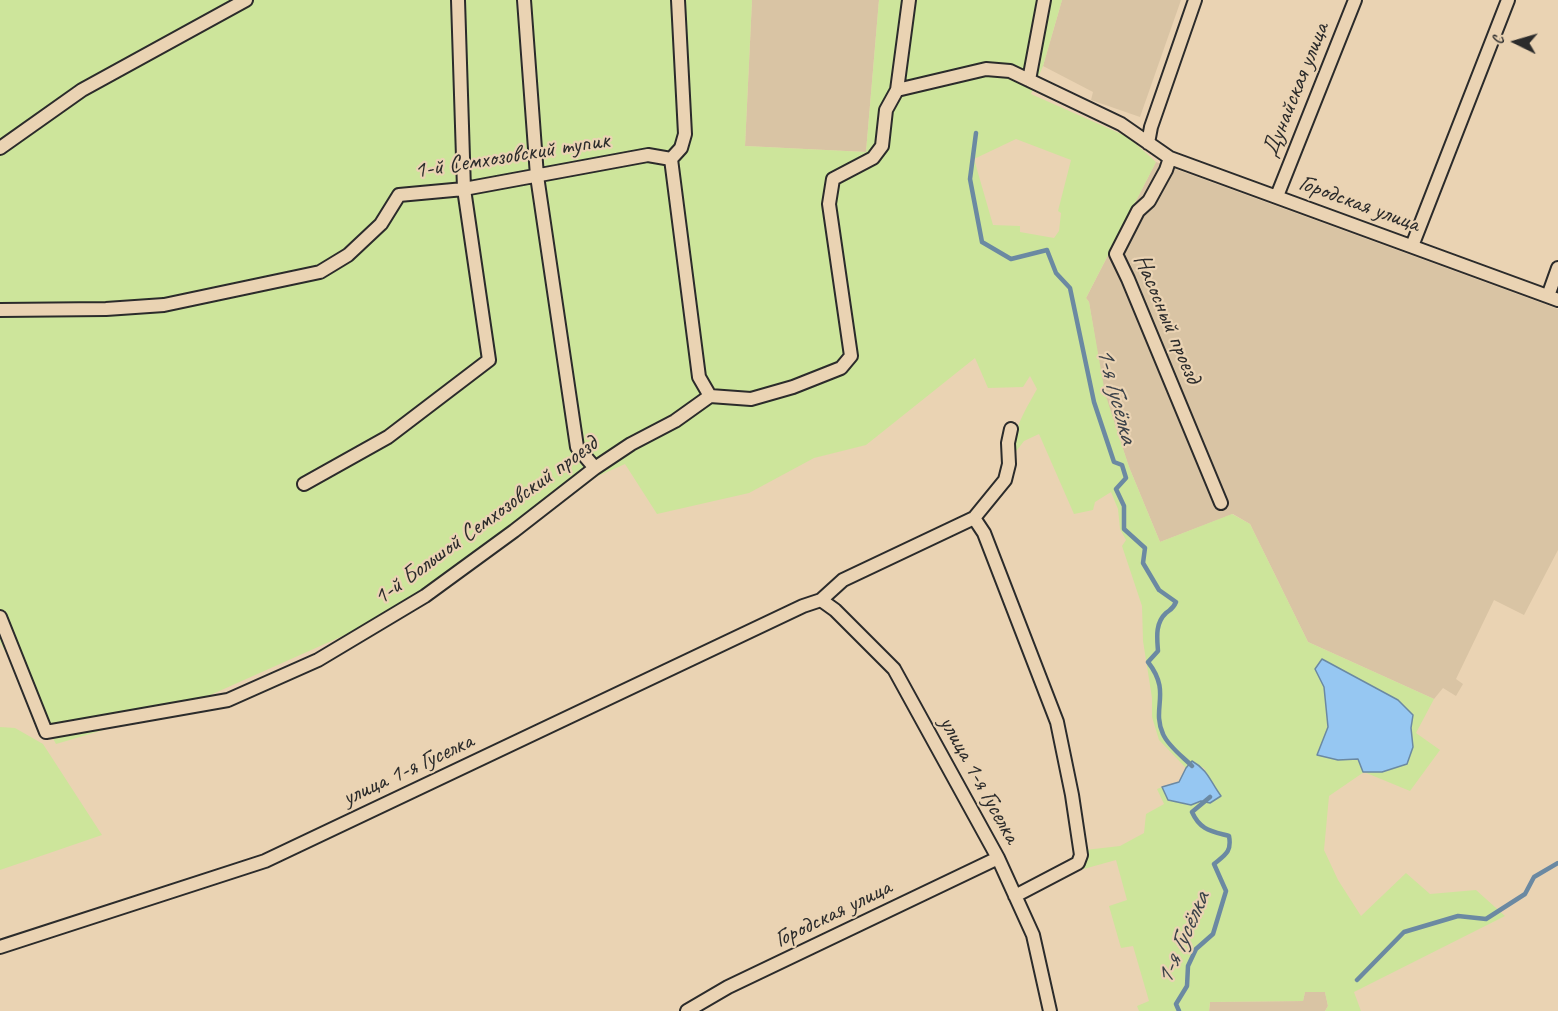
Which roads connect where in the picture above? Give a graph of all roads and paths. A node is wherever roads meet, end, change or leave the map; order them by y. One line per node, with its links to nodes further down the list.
1 (246, 0): 13 (street)
2 (458, 0): 17 (street)
3 (524, 0): 16 (street)
4 (678, 0): 15 (street)
5 (909, 0): 11 (street)
6 (1044, 0): 10 (street)
7 (1196, 0): 12 (street)
8 (1355, 0): 18 (street, Дунайская улица)
9 (1508, 0): 19 (street)
10 (1029, 80): 11 (street, Городская улица); 12 (street, Городская улица)
11 (897, 90): 23 (street)
12 (1148, 143): 14 (street, Городская улица)
13 (0, 148)
14 (1170, 158): 18 (street, Городская улица); 27 (street, Насосный проезд)
15 (671, 159): 16 (street, 1-й Семхозовский тупик); 23 (street)
16 (537, 176): 17 (street, 1-й Семхозовский тупик); 25 (street)
17 (464, 189): 22 (street, 1-й Семхозовский тупик); 26 (street)
18 (1277, 196): 19 (street, Городская улица)
19 (1412, 246): 21 (street, Городская улица)
20 (1558, 268): 21 (street)
21 (1553, 298)
22 (0, 310)
23 (710, 396): 25 (street, 1-й Большой Семхозовский проезд)
24 (1011, 429): 28 (street, улица 1-я Гуселка)
25 (595, 468): 30 (street, 1-й Большой Семхозовский проезд)
26 (304, 484)
27 (1221, 503)
28 (974, 518): 29 (street, улица 1-я Гуселка); 32 (street)
29 (821, 600): 31 (street, улица 1-я Гуселка); 33 (street, улица 1-я Гуселка)
30 (0, 617)
31 (998, 858): 32 (street, улица 1-я Гуселка); 34 (street, Городская улица)
32 (1015, 896): 35 (street, улица 1-я Гуселка)
33 (0, 947)
34 (687, 1011)
35 (1050, 1011)

